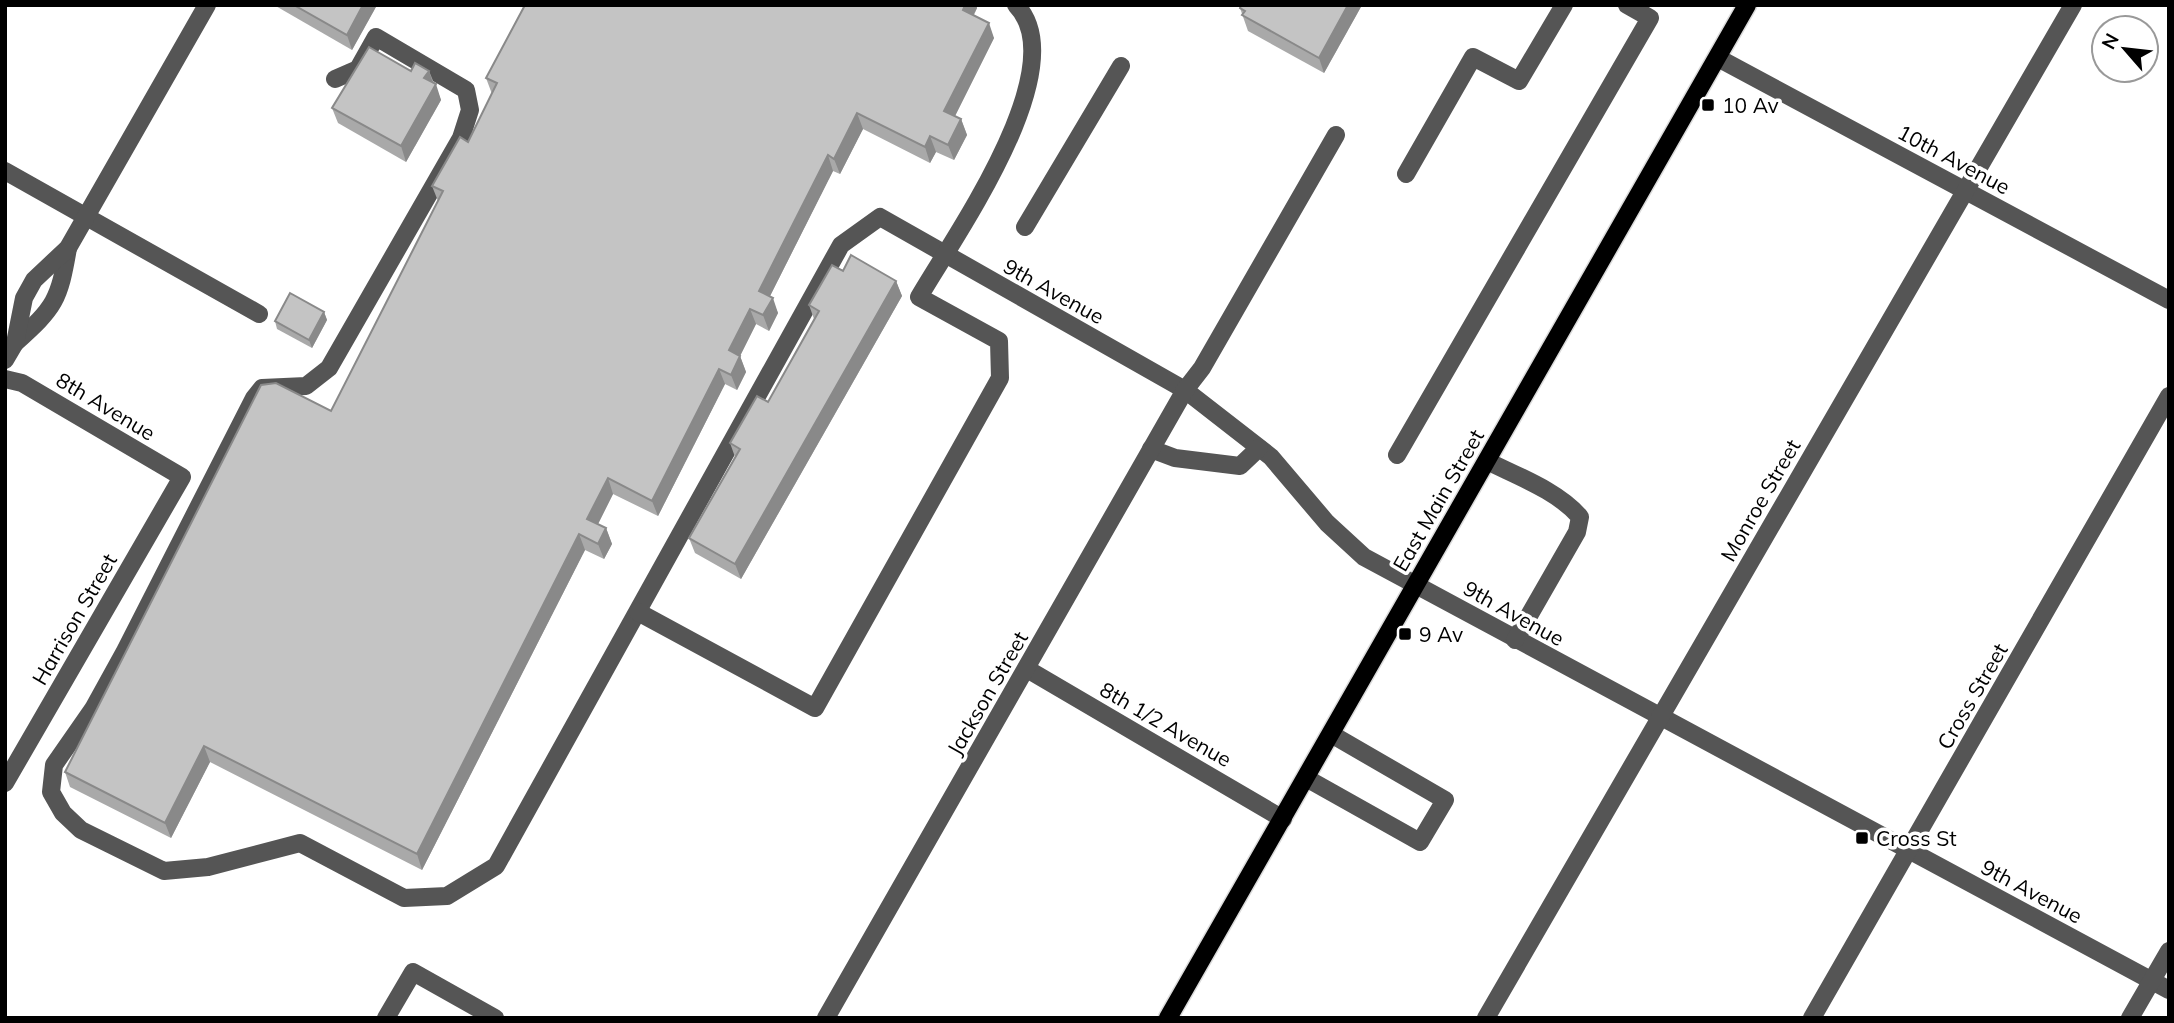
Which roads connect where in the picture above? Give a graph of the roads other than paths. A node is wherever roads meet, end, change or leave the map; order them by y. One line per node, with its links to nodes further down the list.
1 (207, 5): 14 (street)
2 (1016, 5): 17 (street)
3 (1564, 5): 12 (street)
4 (1627, 5): 27 (street)
5 (1747, 5): 7 (main road, East Main Street)
6 (2073, 5): 13 (street, Monroe Street)
7 (1718, 58): 13 (street, 10th Avenue); 28 (main road, East Main Street)
8 (1121, 66): 15 (street)
9 (335, 79): 31 (street)
10 (1336, 135): 23 (street, Jackson Street)
11 (5, 171): 14 (street)
12 (1406, 174)
13 (1966, 191): 18 (street, 10th Avenue); 34 (street, Monroe Street)
14 (86, 218): 16 (street); 19 (street)
15 (1025, 227)
16 (68, 248): 20 (street); 20 (street)
17 (943, 255): 23 (street, 9th Avenue); 31 (street, 9th Avenue); 31 (street)
18 (2169, 300)
19 (259, 314)
20 (15, 343): 21 (street)
21 (5, 360)
22 (5, 380): 29 (street, 8th Avenue)
23 (1185, 390): 25 (street, Jackson Street); 26 (street, 9th Avenue)
24 (2169, 396): 39 (street, Cross Street)
25 (1151, 449): 26 (street); 33 (street, Jackson Street)
26 (1259, 449): 30 (street, 9th Avenue)
27 (1397, 455)
28 (1487, 461): 30 (main road, East Main Street); 32 (street)
29 (182, 477): 37 (street, Harrison Street)
30 (1415, 586): 32 (street, 9th Avenue); 35 (main road, East Main Street)
31 (638, 612)
32 (1515, 640): 34 (street, 9th Avenue)
33 (1027, 669): 38 (street, 8th 1/2 Avenue); 45 (street, Jackson Street)
34 (1660, 718): 39 (street, 9th Avenue); 47 (street, Monroe Street)
35 (1331, 734): 36 (main road, East Main Street); 36 (street)
36 (1306, 778): 38 (main road, East Main Street)
37 (5, 783)
38 (1283, 819): 46 (main road, East Main Street)
39 (1909, 851): 41 (street, 9th Avenue); 48 (street, Cross Street)
40 (2169, 951): 41 (street)
41 (2151, 981): 42 (street, 9th Avenue); 49 (street)
42 (2169, 990)
43 (386, 1018): 44 (street)
44 (495, 1018)
45 (826, 1018)
46 (1168, 1018)
47 (1486, 1018)
48 (1812, 1018)
49 (2130, 1018)

